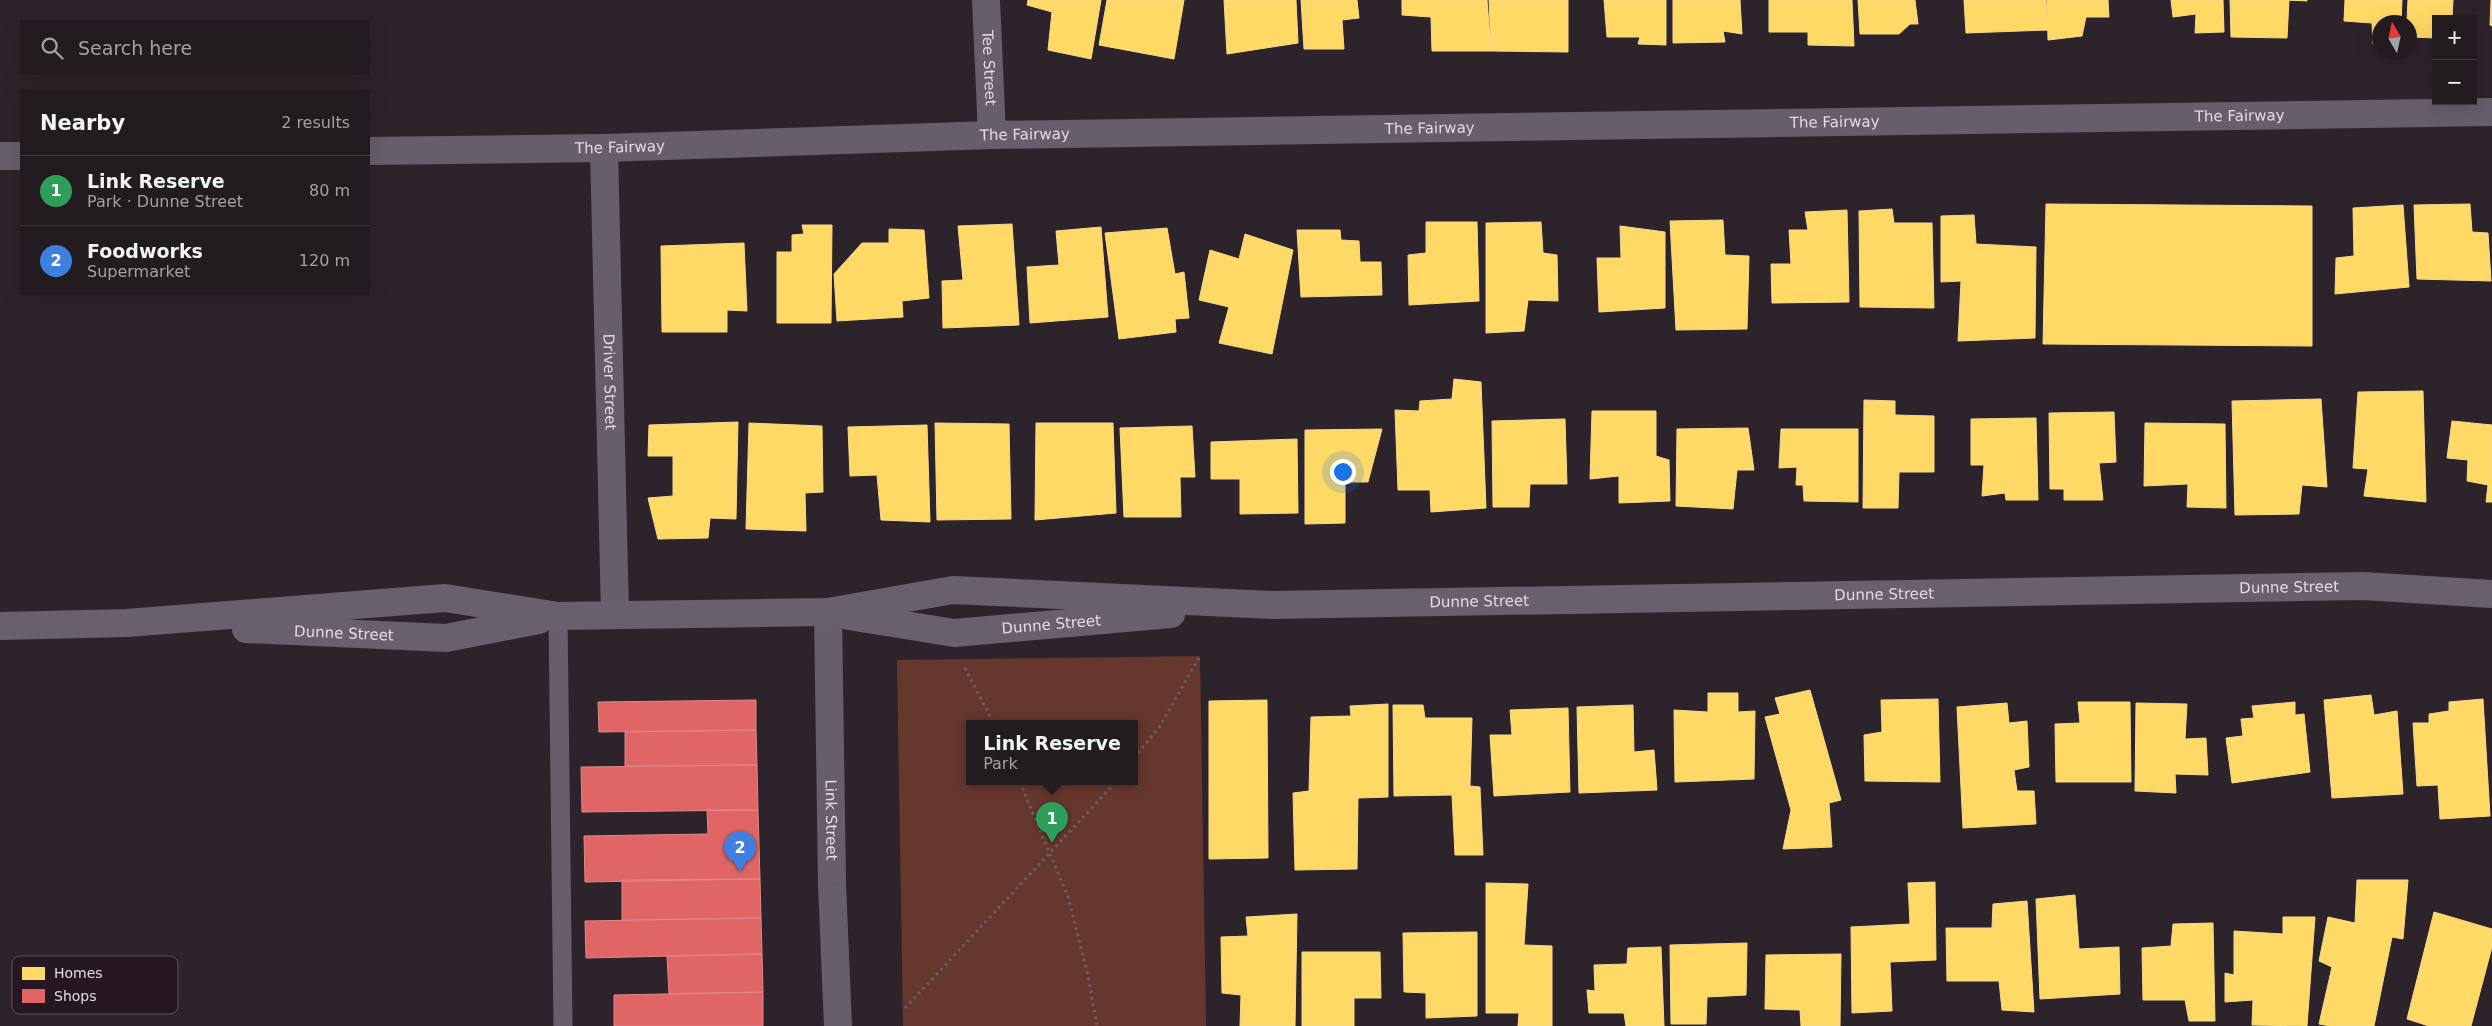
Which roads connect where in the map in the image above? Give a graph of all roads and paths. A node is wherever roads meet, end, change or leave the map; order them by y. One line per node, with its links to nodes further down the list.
1 (986, 0): 3 (street, Tee Street)
2 (2492, 112): 3 (street, The Fairway)
3 (992, 135): 4 (street, The Fairway)
4 (604, 148): 5 (street, The Fairway); 11 (street, Driver Street)
5 (370, 151)
6 (0, 156): 7 (street)
7 (20, 156)
8 (2492, 594): 9 (main road, Dunne Street)
9 (1274, 605): 10 (main road, Dunne Street); 10 (main road, Dunne Street)
10 (828, 612): 11 (main road, Dunne Street); 24 (street, Link Street)
11 (615, 615): 12 (main road, Dunne Street)
12 (558, 616): 13 (main road, Dunne Street); 13 (main road, Dunne Street); 23 (lane)
13 (127, 623): 14 (main road, Dunne Street)
14 (0, 626)
15 (1200, 656): 18 (path)
16 (964, 667): 17 (path)
17 (992, 720)
18 (1138, 753)
19 (1021, 785): 21 (path)
20 (1113, 785): 21 (path)
21 (1049, 851): 22 (path); 25 (path)
22 (905, 1008)
23 (563, 1026)
24 (838, 1026)
25 (1098, 1026)

